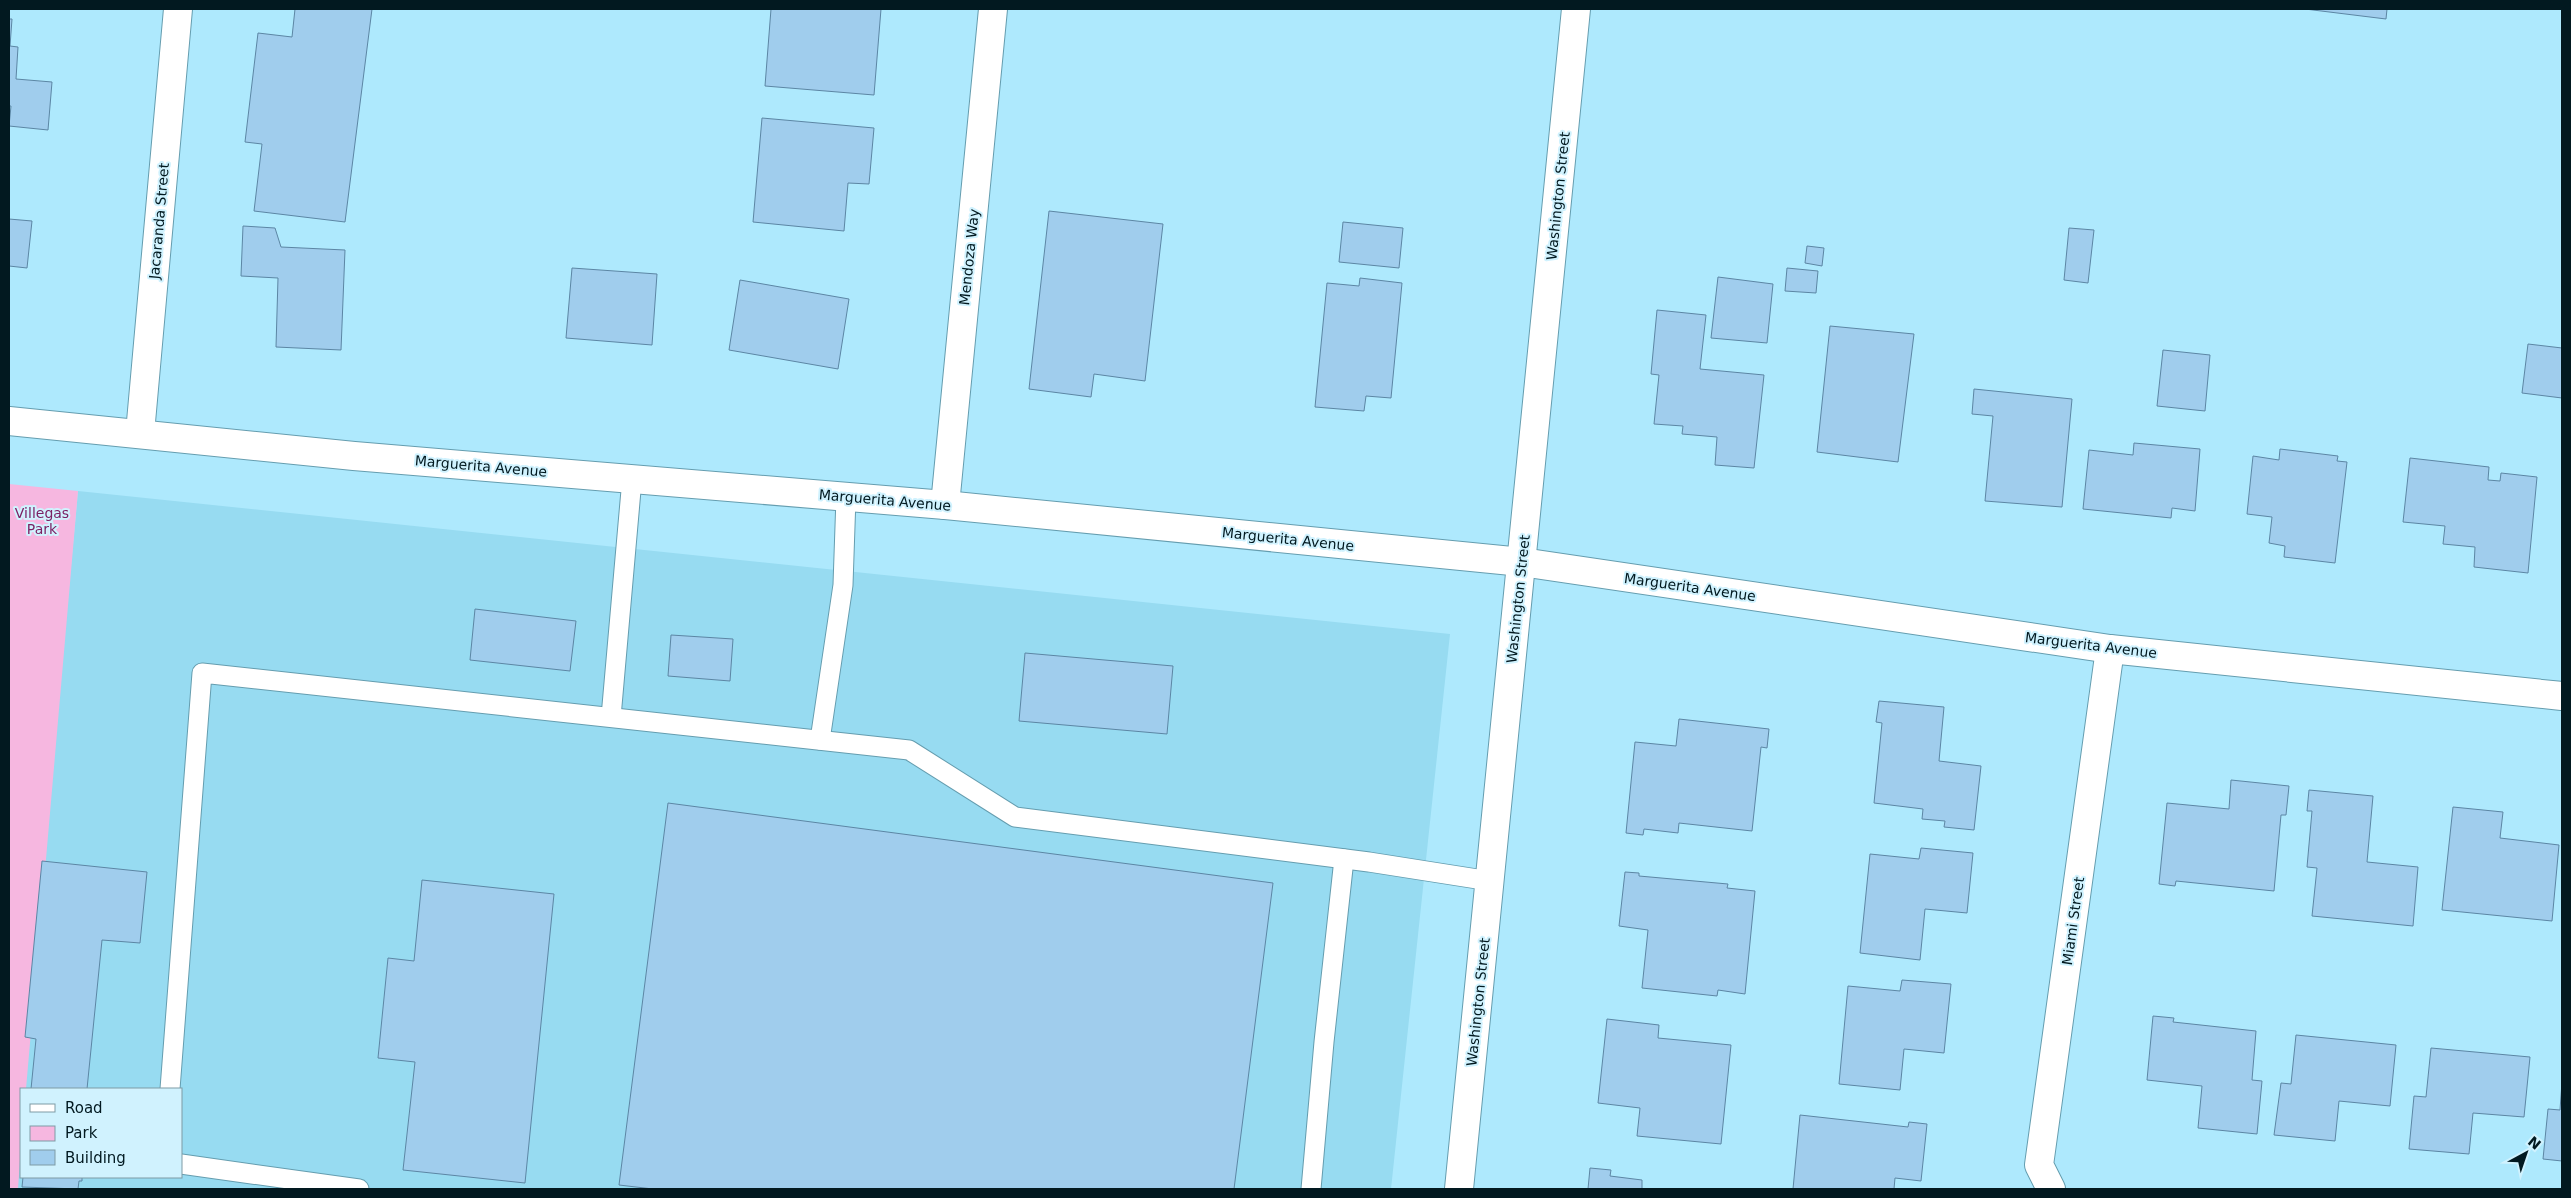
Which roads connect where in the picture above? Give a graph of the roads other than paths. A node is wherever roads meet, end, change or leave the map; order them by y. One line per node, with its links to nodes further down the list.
1 (178, 9): 5 (street, Jacaranda Street)
2 (993, 9): 8 (street, Mendoza Way)
3 (1576, 9): 9 (street, Washington Street)
4 (9, 421): 5 (street, Marguerita Avenue)
5 (140, 433): 6 (street, Marguerita Avenue)
6 (632, 479): 7 (street, Marguerita Avenue); 12 (lane)
7 (846, 497): 8 (street, Marguerita Avenue); 13 (lane)
8 (945, 505): 9 (street, Marguerita Avenue)
9 (1522, 562): 10 (street, Marguerita Avenue); 15 (street, Washington Street)
10 (2110, 649): 11 (street, Marguerita Avenue); 21 (street, Miami Street)
11 (2562, 696)
12 (611, 717): 13 (lane); 16 (lane)
13 (820, 740): 14 (lane)
14 (1344, 859): 15 (lane); 19 (lane)
15 (1490, 881): 20 (street, Washington Street)
16 (170, 1088)
17 (182, 1164): 18 (lane)
18 (359, 1189)
19 (1311, 1189)
20 (1459, 1189)
21 (2051, 1189)

